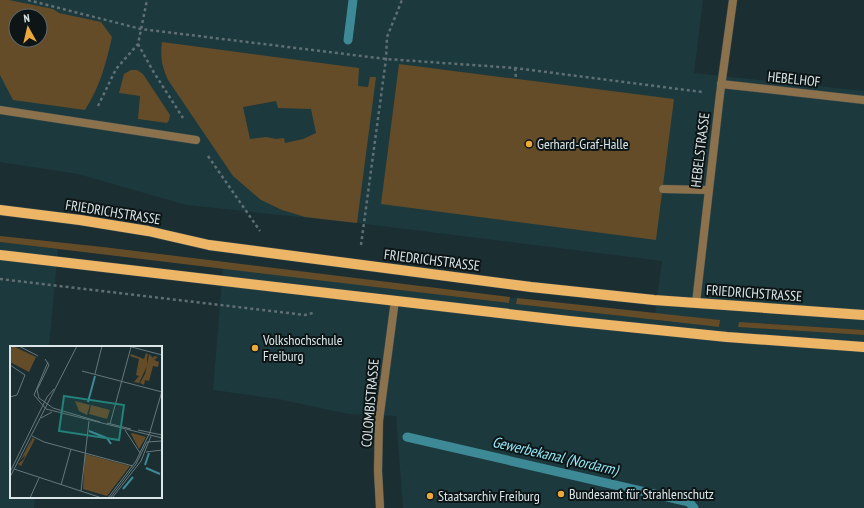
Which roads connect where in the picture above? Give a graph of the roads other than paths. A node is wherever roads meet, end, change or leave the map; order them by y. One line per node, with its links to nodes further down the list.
1 (733, 0): 2 (street, HEBELSTRASSE)
2 (721, 84): 3 (street, HEBELHOF); 7 (street, HEBELSTRASSE)
3 (864, 100)
4 (0, 110): 5 (street)
5 (196, 140)
6 (663, 189): 7 (street)
7 (708, 190): 11 (street, HEBELSTRASSE)
8 (0, 210): 11 (main road, FRIEDRICHSTRASSE)
9 (0, 255): 10 (main road)
10 (395, 300): 13 (main road); 14 (street, COLOMBISTRASSE)
11 (696, 303): 12 (main road, FRIEDRICHSTRASSE)
12 (864, 316)
13 (864, 347)
14 (380, 508)

